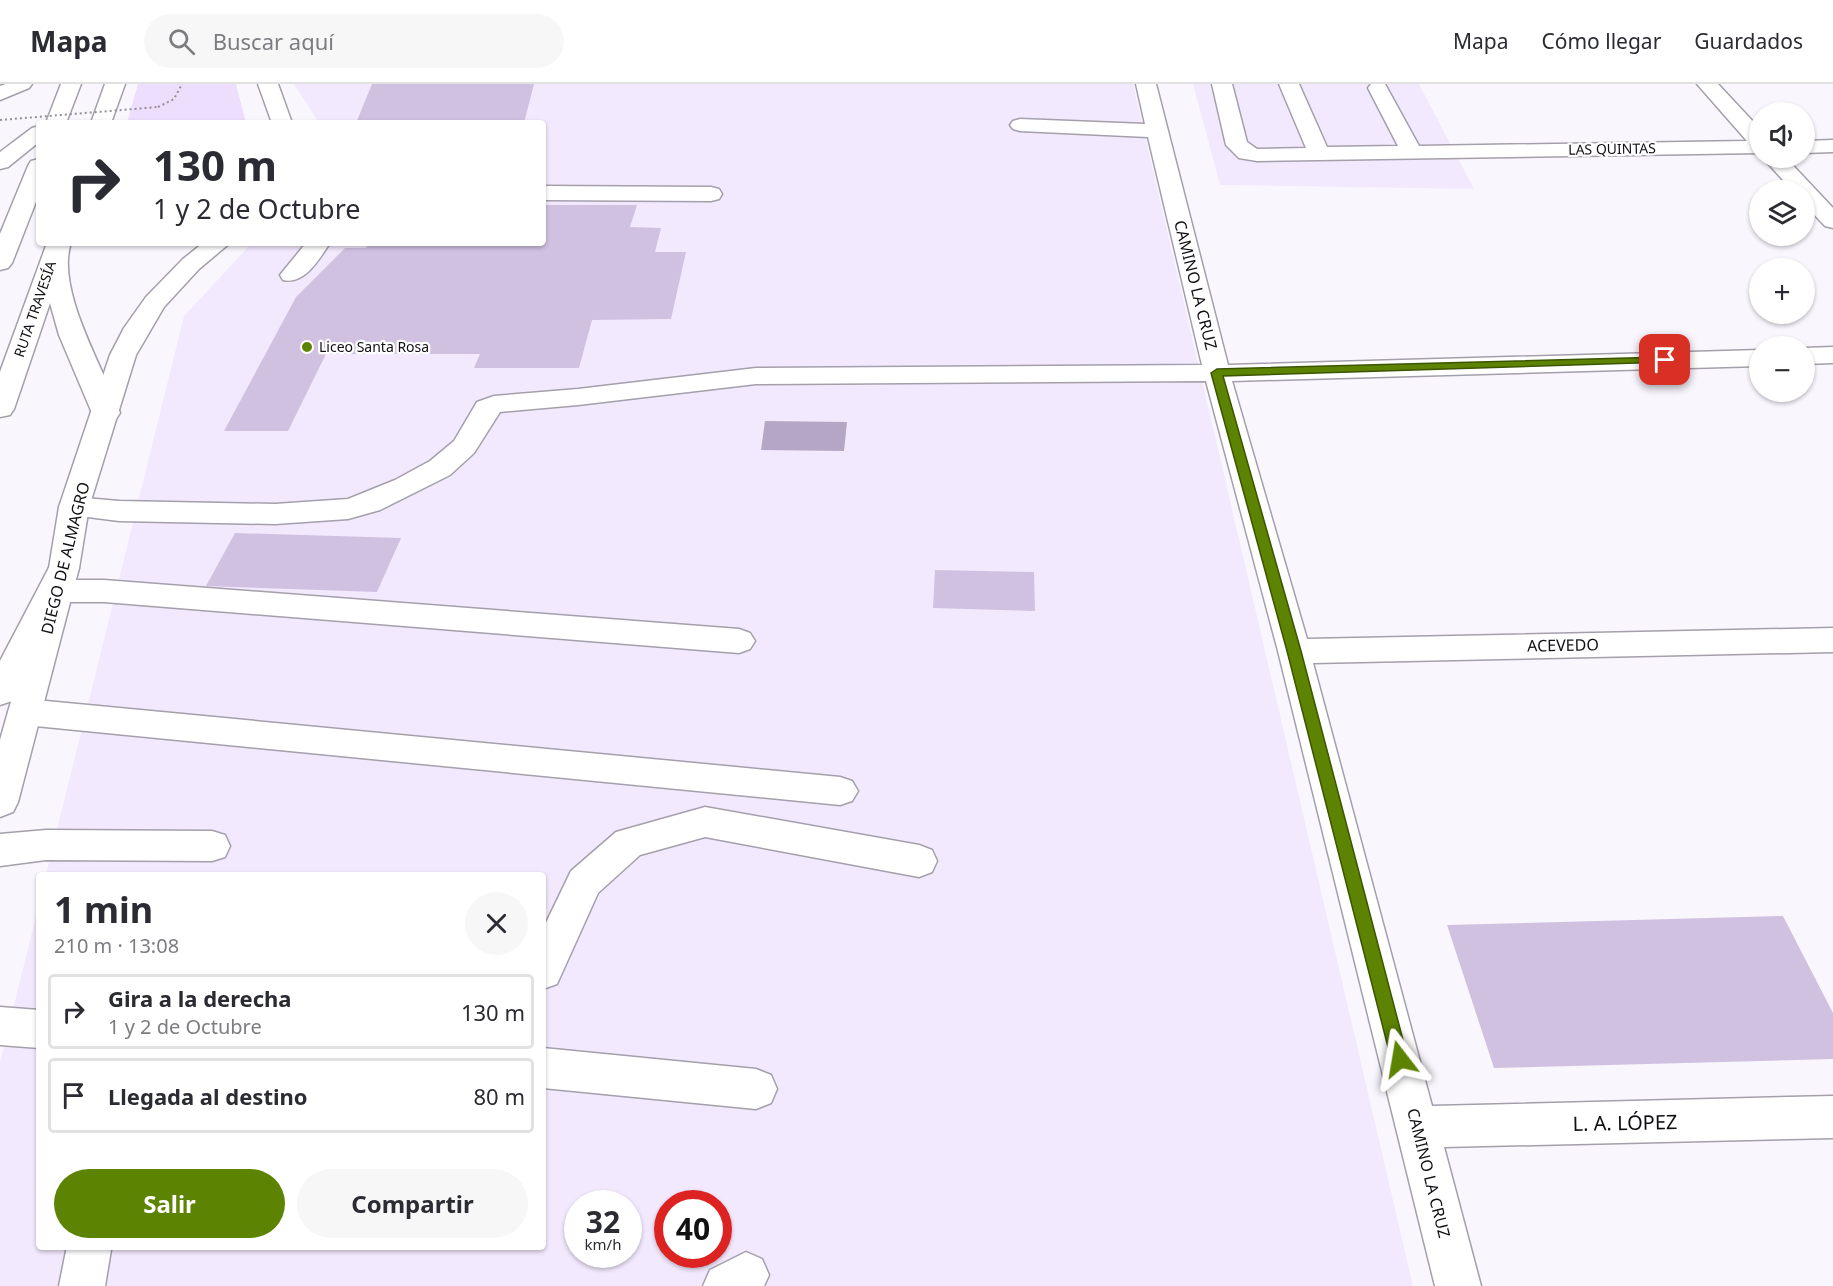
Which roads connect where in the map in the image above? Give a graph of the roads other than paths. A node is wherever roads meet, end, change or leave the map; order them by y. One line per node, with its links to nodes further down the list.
1 (22, 84): 10 (main road)
2 (71, 84): 11 (main road)
3 (115, 84): 12 (main road)
4 (268, 84): 13 (main road)
5 (1146, 84): 15 (main road, CAMINO LA CRUZ)
6 (1222, 84): 22 (main road, LAS QUINTAS)
7 (1289, 84): 22 (main road)
8 (1707, 84): 16 (main road)
9 (1378, 88): 21 (main road)
10 (0, 94)
11 (55, 119)
12 (102, 120)
13 (281, 120)
14 (1020, 125): 15 (main road)
15 (1158, 130): 37 (main road, CAMINO LA CRUZ)
16 (1749, 130)
17 (36, 134): 23 (main road)
18 (1833, 146): 20 (main road)
19 (1749, 147): 21 (main road, LAS QUINTAS)
20 (1815, 147)
21 (1412, 152): 22 (main road, LAS QUINTAS)
22 (1318, 153)
23 (0, 162)
24 (1783, 168): 28 (main road)
25 (36, 173): 32 (main road)
26 (546, 193): 27 (main road)
27 (711, 194)
28 (1833, 221)
29 (214, 246): 39 (main road, DIEGO DE ALMAGRO)
30 (316, 246): 33 (main road)
31 (57, 247): 38 (main road, RUTA TRAVESÍA); 39 (main road)
32 (0, 263)
33 (292, 275)
34 (1815, 356): 35 (main road)
35 (1833, 356)
36 (1749, 358): 37 (main road)
37 (1217, 373): 40 (main road); 44 (main road, CAMINO LA CRUZ)
38 (0, 409)
39 (106, 413): 40 (main road, DIEGO DE ALMAGRO)
40 (74, 507): 41 (main road, DIEGO DE ALMAGRO)
41 (61, 579): 43 (main road); 45 (main road, DIEGO DE ALMAGRO)
42 (1833, 640): 44 (main road, ACEVEDO)
43 (739, 641)
44 (1294, 651): 57 (main road, CAMINO LA CRUZ)
45 (13, 702): 46 (main road); 47 (main road, DIEGO DE ALMAGRO)
46 (840, 791)
47 (0, 802)
48 (212, 846): 49 (main road)
49 (0, 850)
50 (919, 861): 51 (main road)
51 (546, 964)
52 (0, 1026): 53 (main road)
53 (36, 1029)
54 (546, 1068): 55 (main road)
55 (756, 1089)
56 (1833, 1117): 57 (main road, L. A. LÓPEZ)
57 (1417, 1127): 58 (main road, CAMINO LA CRUZ)
58 (1458, 1286)

